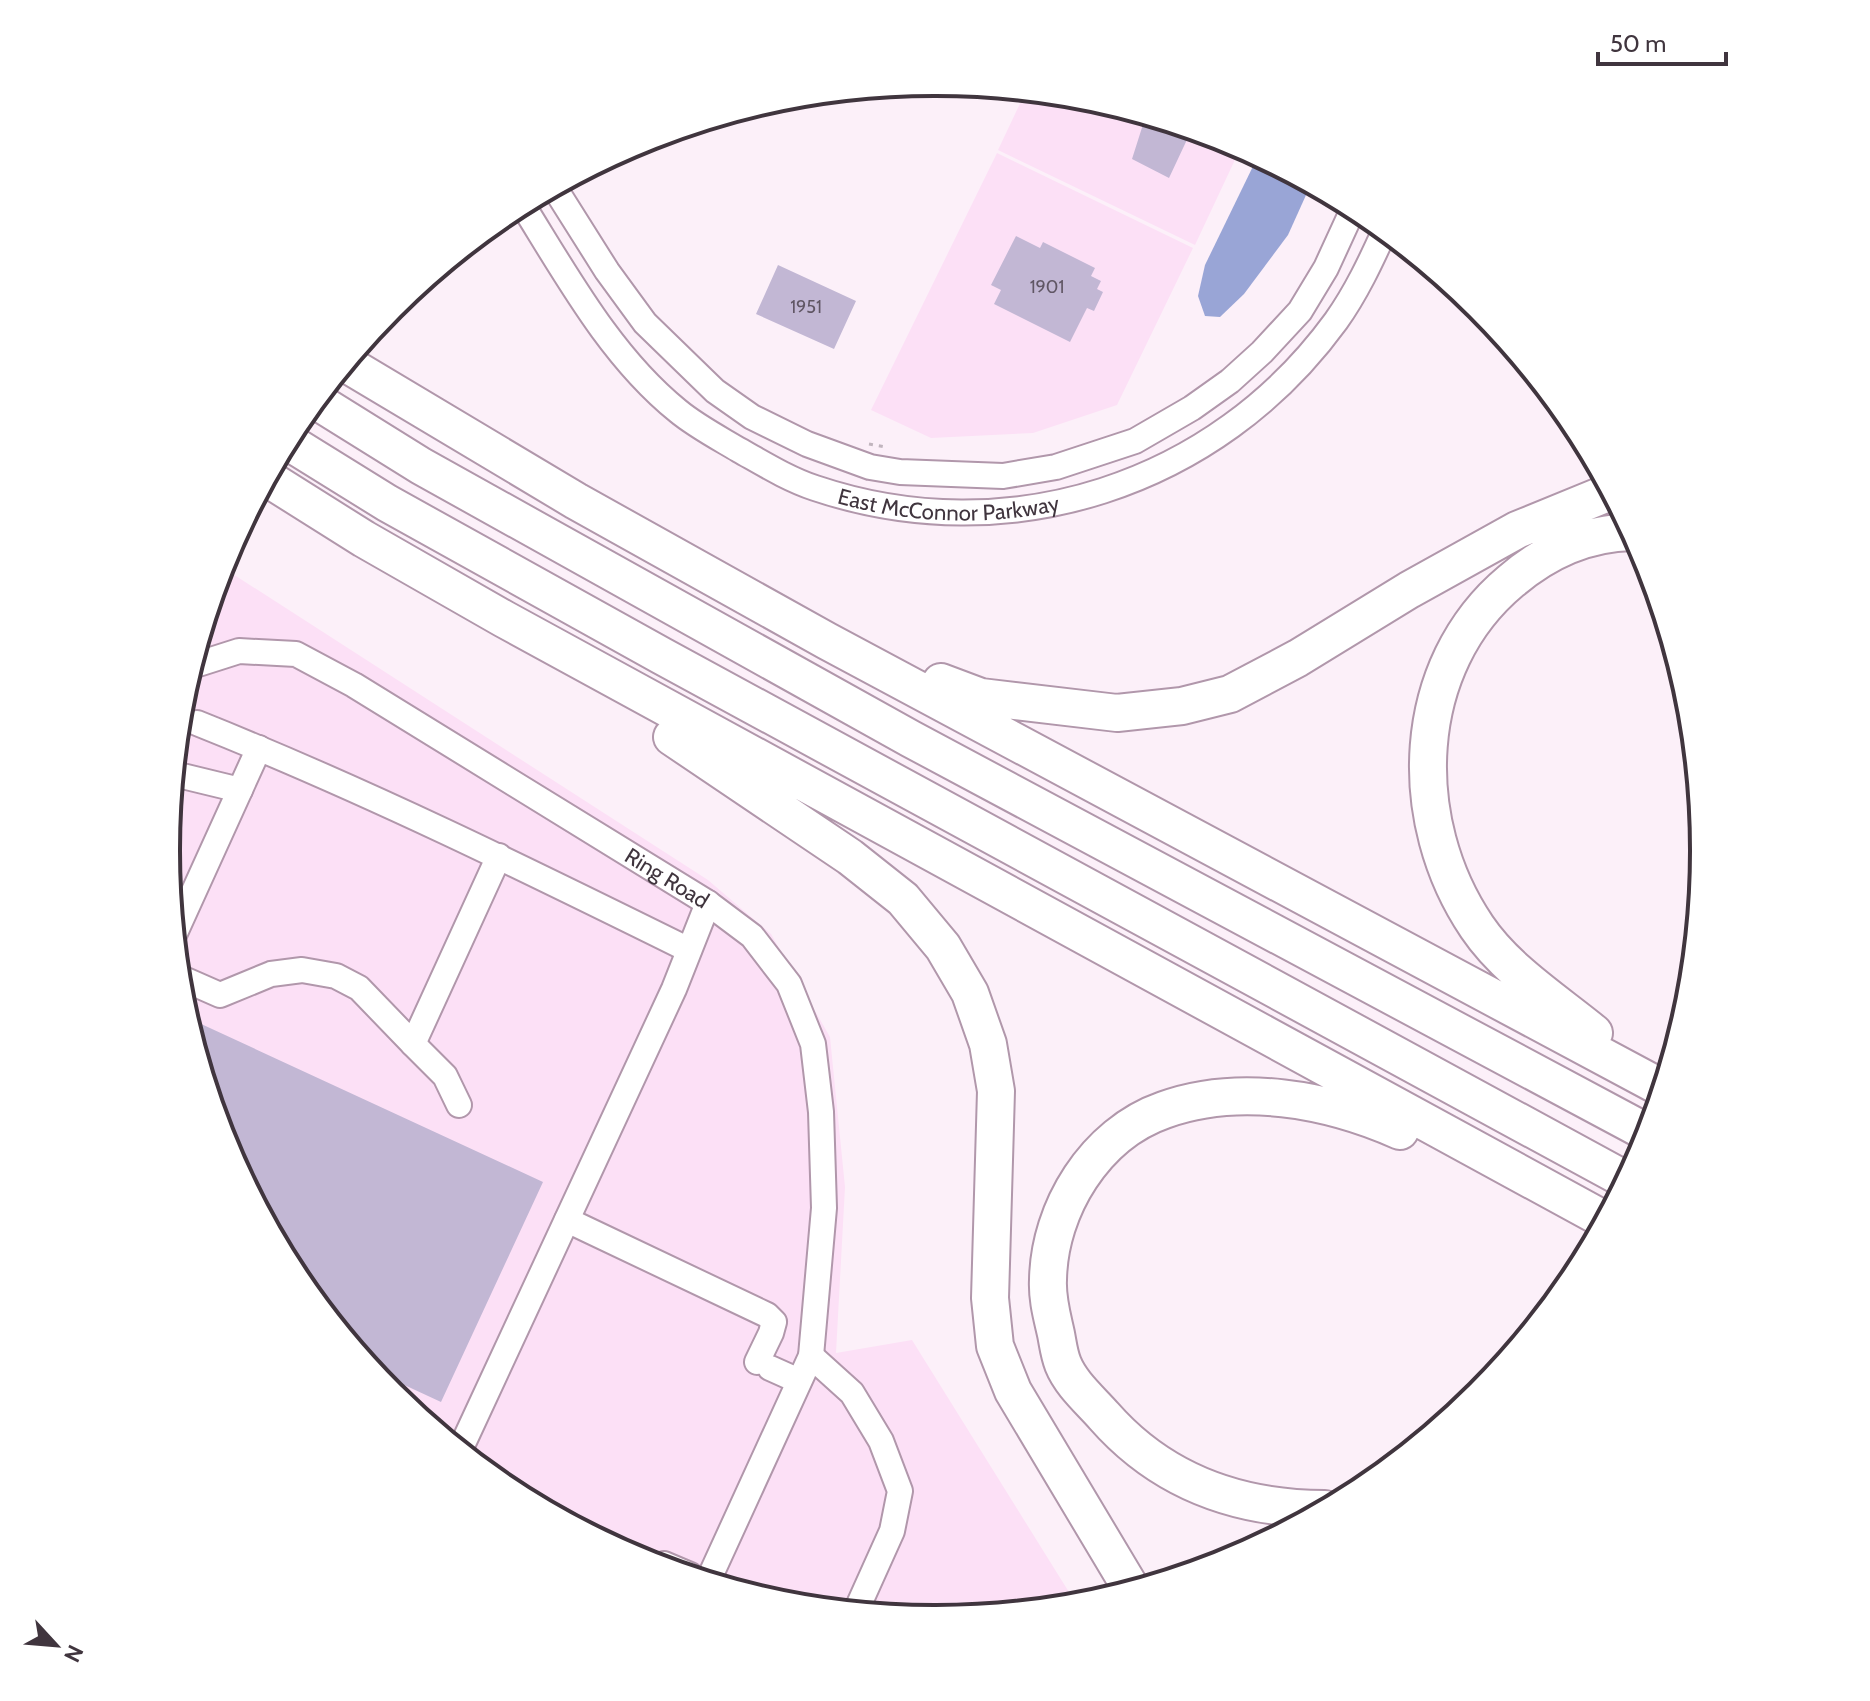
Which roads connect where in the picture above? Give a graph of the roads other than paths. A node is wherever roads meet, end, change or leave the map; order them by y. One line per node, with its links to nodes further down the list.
1 (560, 196): 3 (street, East McConnor Parkway)
2 (529, 215): 4 (street, East McConnor Parkway)
3 (1348, 219)
4 (1379, 241)
5 (355, 369): 12 (highway)
6 (325, 406): 27 (highway)
7 (298, 448): 28 (highway)
8 (276, 484): 11 (highway)
9 (1600, 496): 12 (highway)
10 (1620, 534): 24 (highway)
11 (504, 619): 29 (highway); 37 (highway)
12 (827, 641): 25 (highway)
13 (204, 662): 19 (street, Ring Road)
14 (197, 723): 15 (street)
15 (259, 748): 17 (street); 18 (street)
16 (184, 777): 17 (street)
17 (240, 790): 20 (street)
18 (499, 856): 21 (street); 23 (street)
19 (708, 903): 21 (street); 32 (street, Ring Road)
20 (183, 914)
21 (689, 950): 31 (street)
22 (193, 983): 23 (street)
23 (413, 1044): 26 (street)
24 (1653, 1081)
25 (1652, 1082)
26 (459, 1105)
27 (1636, 1127)
28 (1616, 1174)
29 (1549, 1190): 30 (highway); 35 (highway)
30 (1595, 1215)
31 (567, 1220): 33 (street); 34 (street)
32 (811, 1356): 33 (street, Ring Road); 38 (street)
33 (799, 1381): 36 (street, Ring Road)
34 (465, 1440)
35 (1304, 1509)
36 (713, 1571)
37 (1126, 1580)
38 (861, 1601)

